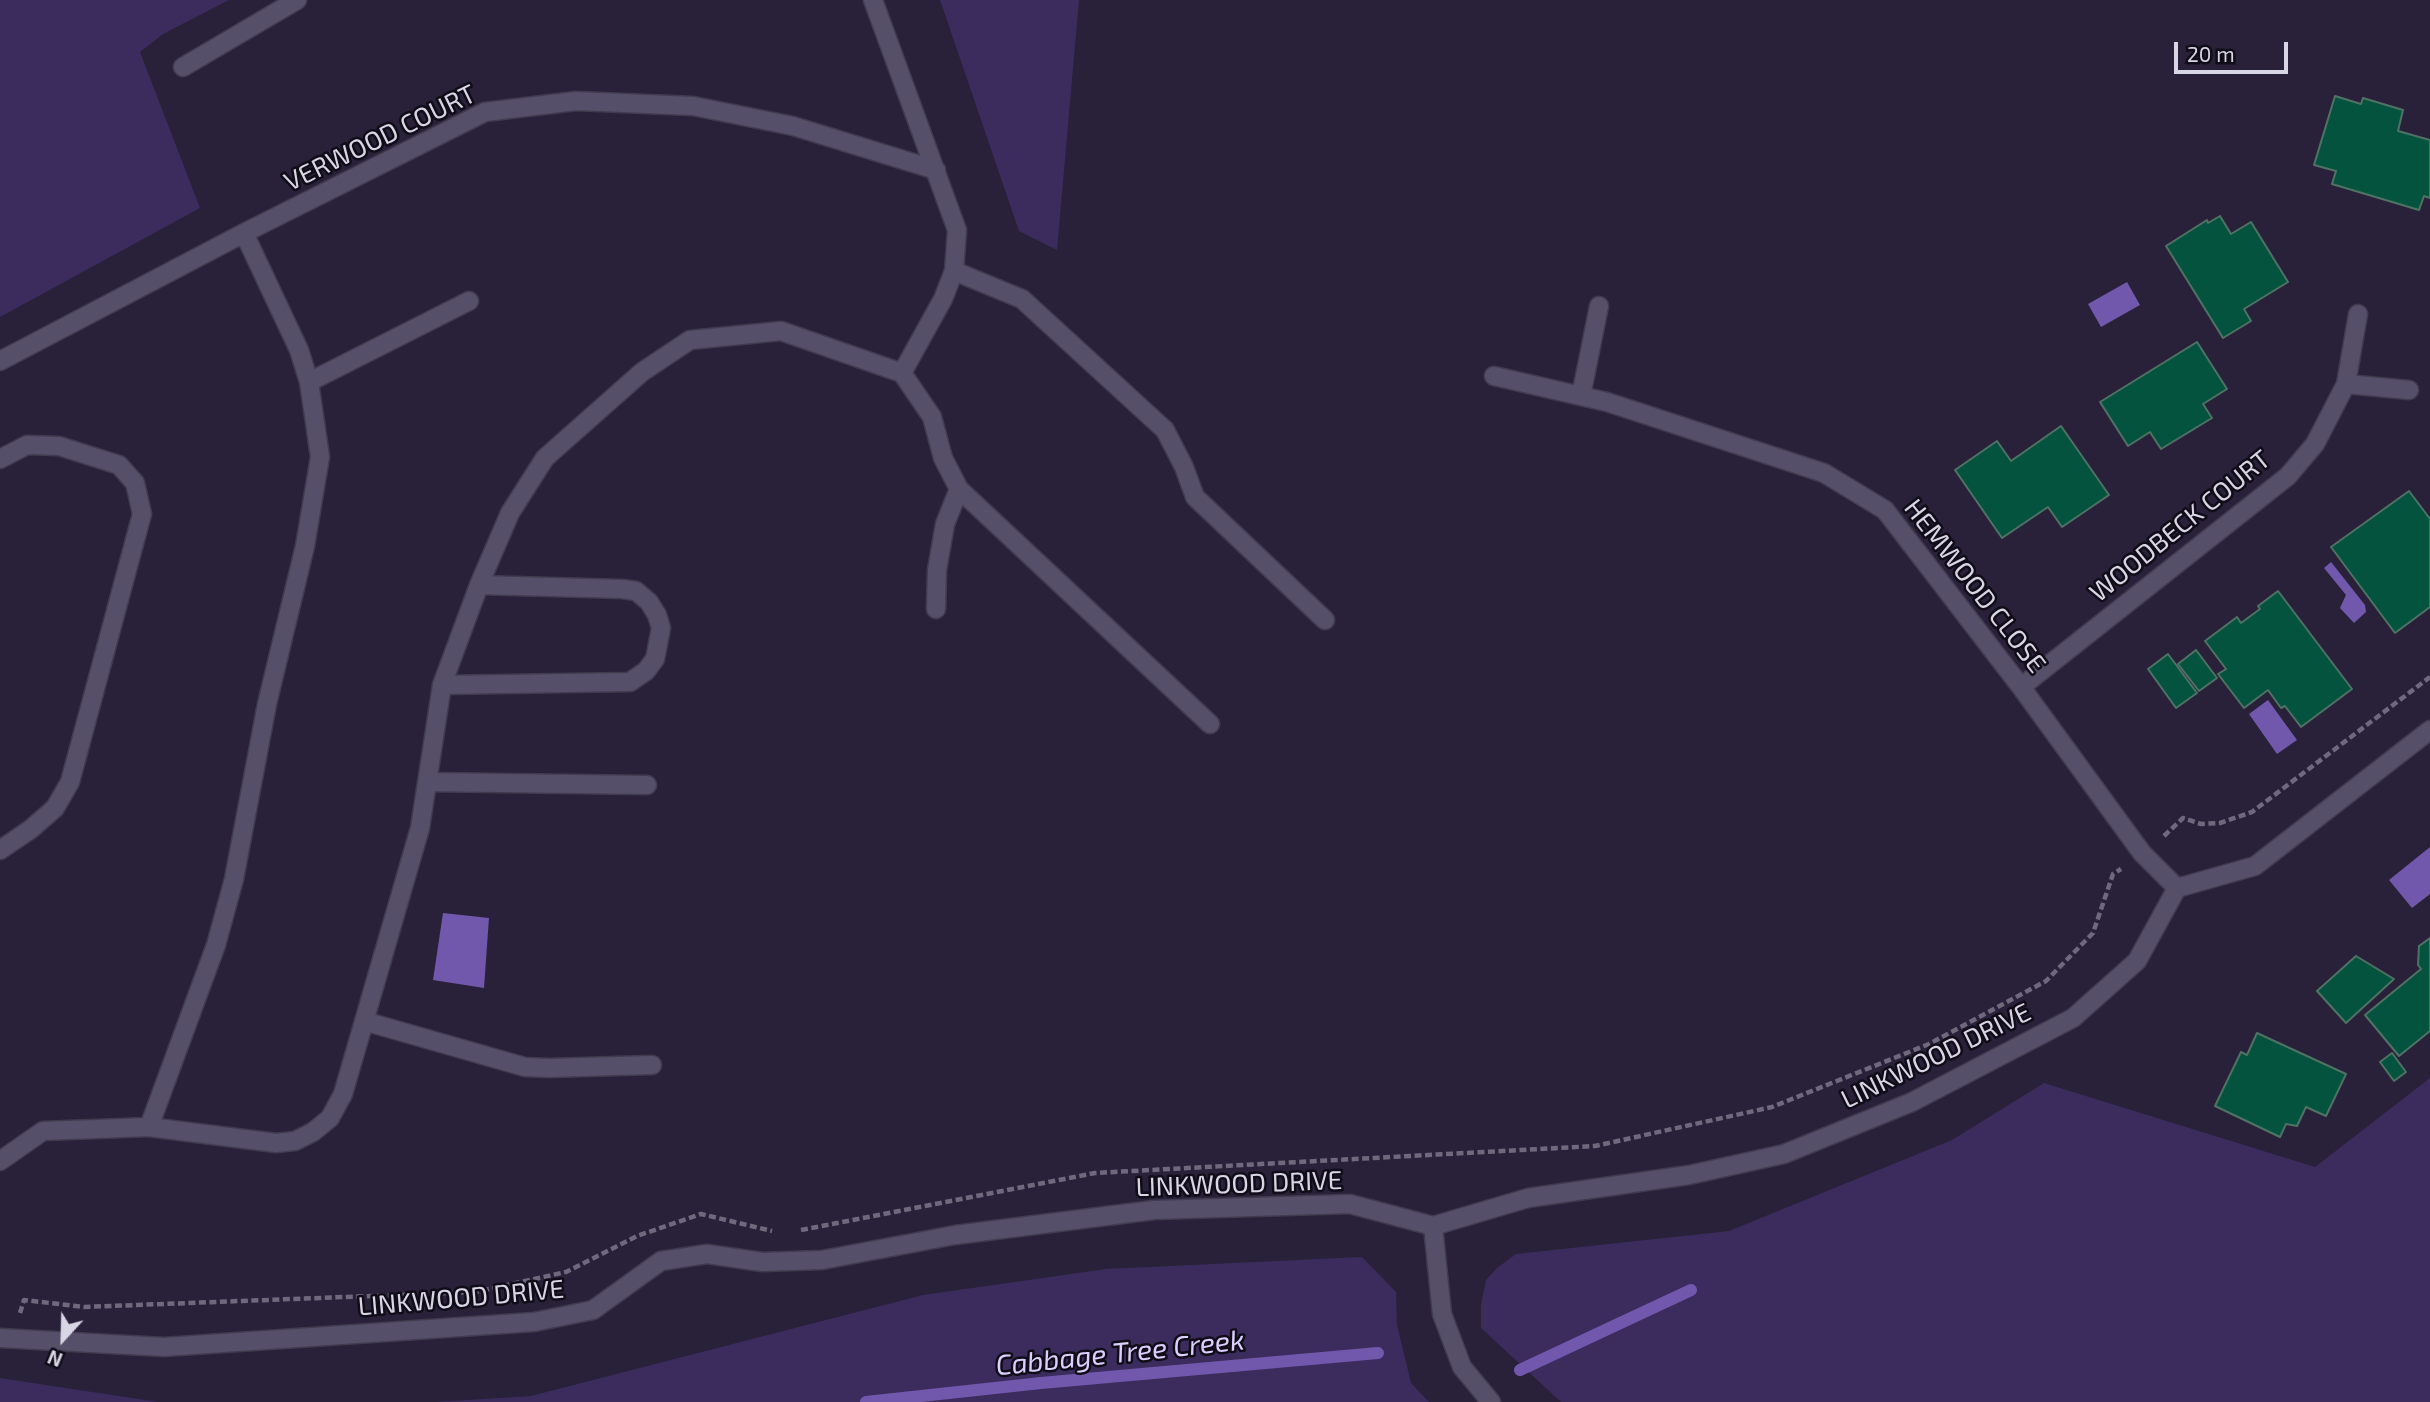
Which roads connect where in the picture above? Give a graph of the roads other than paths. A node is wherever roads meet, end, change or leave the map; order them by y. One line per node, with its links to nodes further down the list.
1 (297, 0): 3 (street)
2 (873, 0): 4 (street)
3 (183, 67)
4 (936, 170): 5 (street, VERWOOD COURT); 6 (street)
5 (244, 233): 10 (street, VERWOOD COURT); 13 (street)
6 (954, 271): 11 (street); 21 (street)
7 (469, 301): 13 (street)
8 (1599, 306): 16 (street)
9 (2358, 314): 14 (street, WOODBECK COURT)
10 (0, 361)
11 (902, 373): 18 (street); 19 (street)
12 (1494, 376): 16 (street, HEMWOOD CLOSE)
13 (309, 382): 32 (street)
14 (2346, 384): 15 (street); 23 (street, WOODBECK COURT)
15 (2409, 390)
16 (1581, 396): 23 (street, HEMWOOD CLOSE)
17 (0, 458): 28 (street)
18 (959, 489): 20 (street); 24 (street)
19 (479, 586): 22 (street); 22 (street)
20 (936, 609)
21 (1325, 620)
22 (442, 685): 26 (street)
23 (2021, 687): 29 (street, HEMWOOD CLOSE)
24 (1210, 724)
25 (2430, 730): 29 (street)
26 (427, 782): 27 (street); 30 (street)
27 (647, 785)
28 (0, 850)
29 (2176, 888): 34 (street, LINKWOOD DRIVE)
30 (364, 1021): 31 (street); 32 (street)
31 (652, 1065)
32 (149, 1127): 33 (street)
33 (0, 1161)
34 (1433, 1226): 35 (street, LINKWOOD DRIVE); 36 (street)
35 (0, 1338)
36 (1491, 1402)

